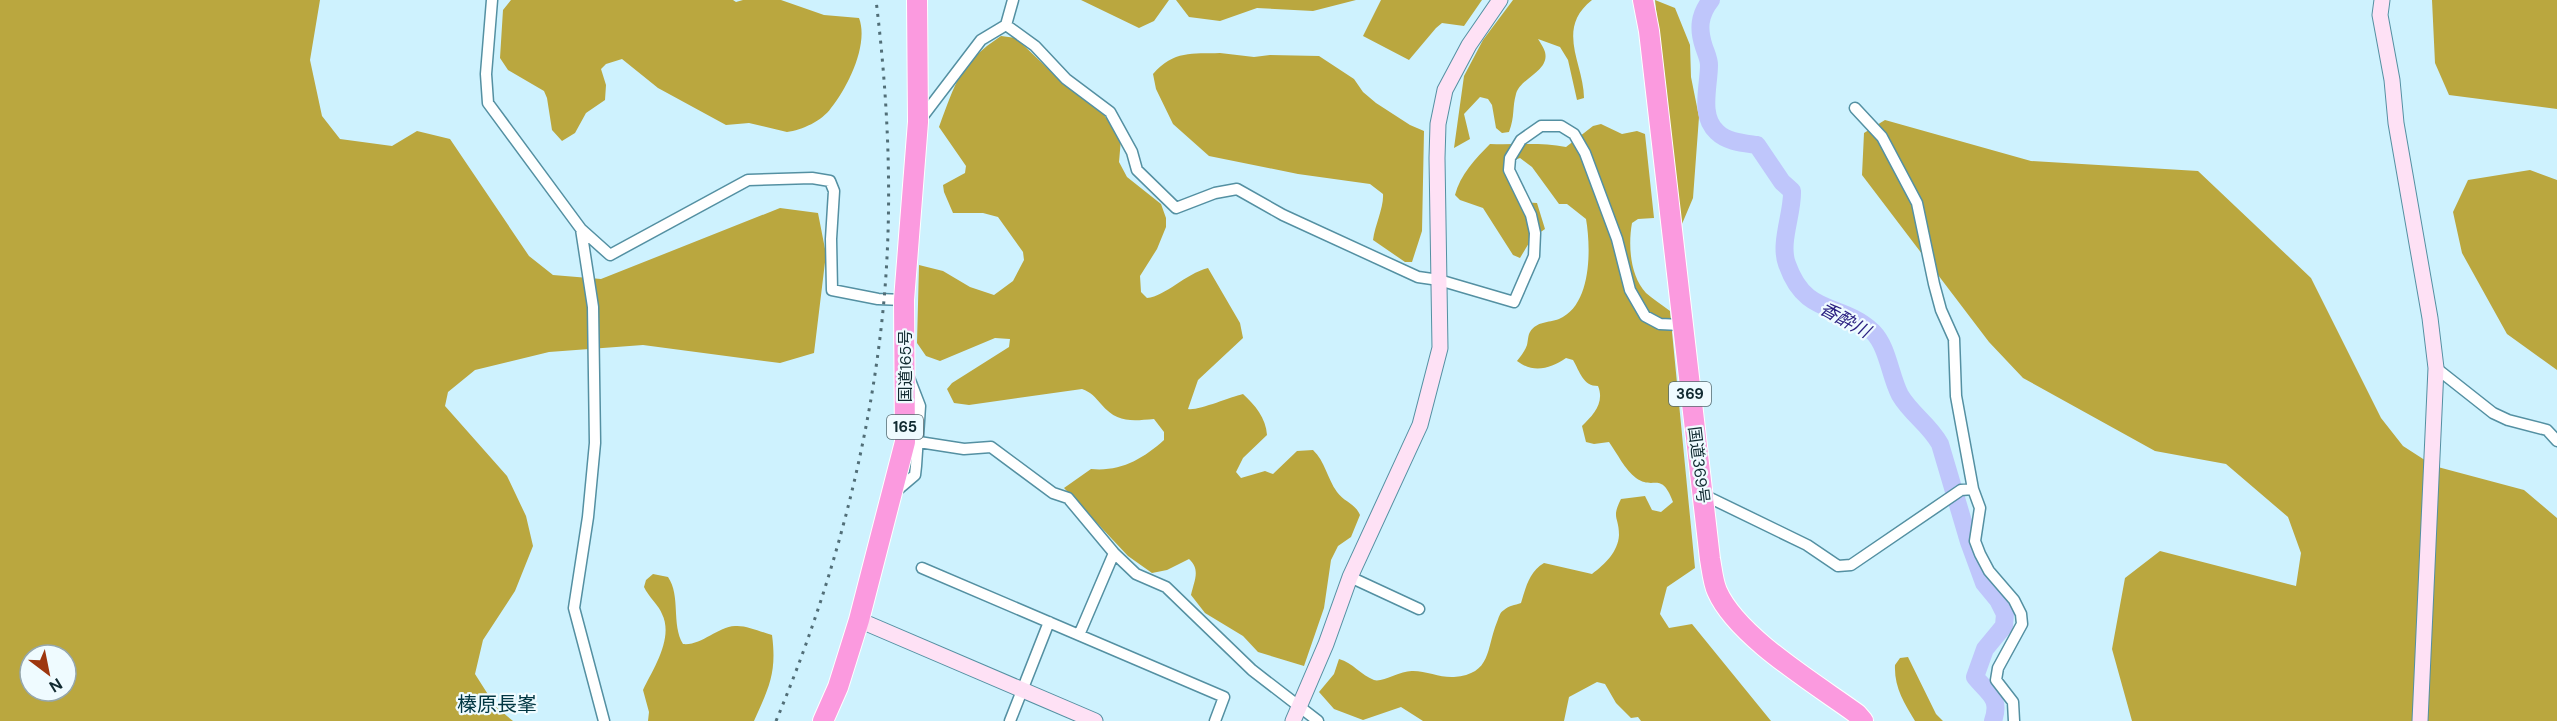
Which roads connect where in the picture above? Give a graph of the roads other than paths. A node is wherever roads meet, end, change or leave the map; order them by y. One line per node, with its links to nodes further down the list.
1 (492, 0): 10 (street)
2 (917, 0): 9 (highway, 国道165号 / 165)
3 (1013, 0): 7 (street)
4 (1500, 0): 11 (street)
5 (1643, 0): 13 (highway, 国道369号 / 369)
6 (2382, 0): 14 (street)
7 (1006, 25): 9 (street); 11 (street)
8 (1856, 108): 18 (street)
9 (918, 122): 12 (highway, 国道165号 / 165)
10 (581, 229): 12 (street); 30 (street)
11 (1439, 280): 13 (street); 23 (street)
12 (904, 300): 15 (highway, 国道165号 / 165)
13 (1681, 325): 20 (highway, 国道369号 / 369)
14 (2436, 368): 16 (street); 39 (street)
15 (905, 370): 17 (street); 19 (highway, 国道165号 / 165)
16 (2557, 441)
17 (919, 442): 19 (street); 21 (street)
18 (1973, 489): 20 (street); 38 (street)
19 (892, 494): 25 (highway, 国道165号 / 165)
20 (1702, 494): 37 (highway, 国道369号 / 369)
21 (1114, 552): 27 (street); 29 (street)
22 (922, 568): 26 (street)
23 (1350, 577): 24 (street); 29 (street)
24 (1419, 609)
25 (859, 620): 28 (street); 31 (highway, 国道165号 / 165)
26 (1049, 622): 27 (street); 28 (street)
27 (1079, 635): 34 (street)
28 (1022, 690): 32 (street); 33 (street)
29 (1300, 706): 35 (street); 36 (street)
30 (604, 721)
31 (824, 721)
32 (1010, 721)
33 (1095, 721)
34 (1215, 721)
35 (1293, 721)
36 (1318, 721)
37 (1863, 721)
38 (2014, 721)
39 (2420, 721)

